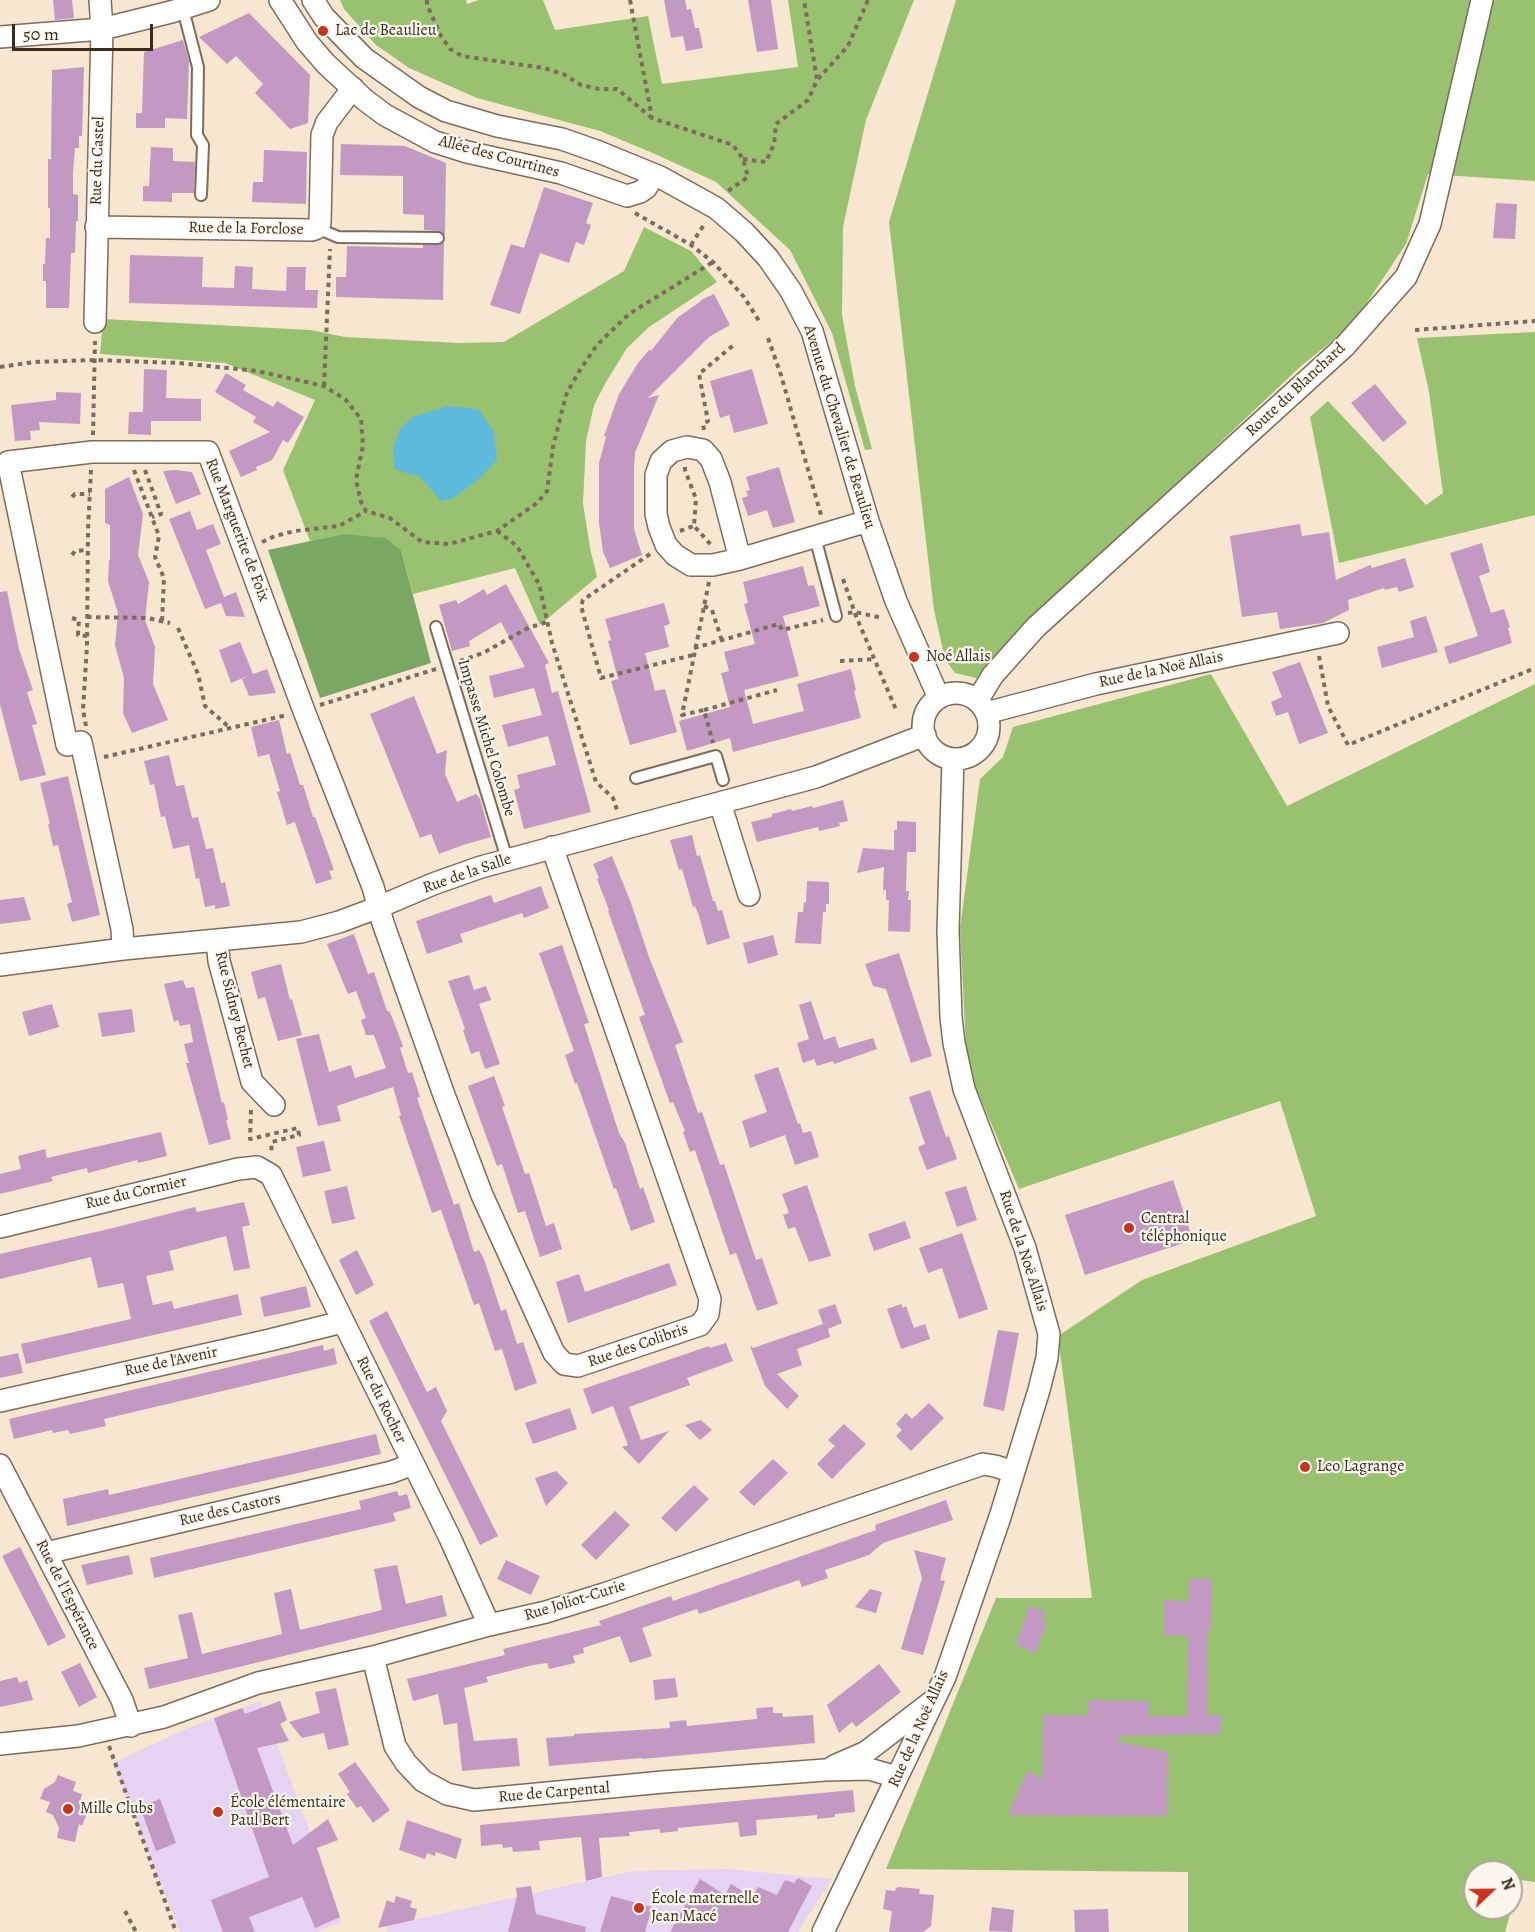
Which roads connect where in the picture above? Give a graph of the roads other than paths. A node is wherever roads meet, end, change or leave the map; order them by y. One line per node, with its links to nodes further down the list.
1 (100, 0): 7 (street, Rue du Castel)
2 (209, 0): 6 (street)
3 (280, 0): 9 (street, Allée des Courtines)
4 (313, 0): 10 (street, Avenue du Chevalier de Beaulieu)
5 (1482, 0): 23 (street, Route du Blanchard)
6 (183, 9): 7 (street); 11 (lane)
7 (102, 29): 8 (street); 12 (street, Rue du Castel)
8 (0, 37)
9 (353, 88): 10 (street, Allée des Courtines); 13 (street, Rue de la Forclose)
10 (654, 175): 16 (street, Avenue du Chevalier de Beaulieu)
11 (201, 195)
12 (96, 227): 13 (street, Rue de la Forclose); 15 (street, Rue du Castel)
13 (323, 231): 14 (lane)
14 (438, 238)
15 (95, 332)
16 (868, 521): 17 (street); 22 (street, Avenue du Chevalier de Beaulieu)
17 (819, 531): 18 (street); 19 (lane)
18 (726, 562): 18 (street)
19 (836, 616)
20 (436, 627): 30 (lane, Impasse Michel Colombe)
21 (1338, 633): 23 (street, Rue de la Noë Allais)
22 (939, 698): 23 (street); 24 (street)
23 (981, 707): 25 (street)
24 (924, 735): 25 (street); 28 (street, Rue de la Salle)
25 (953, 759): 43 (street, Rue de la Noë Allais)
26 (636, 778): 27 (lane)
27 (723, 780)
28 (720, 803): 29 (street, Rue de la Salle); 31 (street)
29 (552, 847): 30 (street, Rue de la Salle); 32 (street, Rue des Colibris)
30 (507, 859): 32 (street, Rue de la Salle)
31 (749, 895)
32 (379, 907): 33 (street, Rue de la Salle); 34 (street, Rue Marguerite de Foix)
33 (217, 941): 34 (street, Rue de la Salle); 36 (street, Rue Sidney Bechet)
34 (123, 949): 35 (street, Rue de la Salle)
35 (0, 965)
36 (274, 1106)
37 (271, 1175): 38 (street, Rue du Cormier); 39 (street, Rue du Rocher)
38 (0, 1227)
39 (342, 1322): 40 (street, Rue de l'Avenir); 41 (street, Rue du Rocher)
40 (0, 1401)
41 (413, 1464): 44 (street, Rue des Castors); 45 (street, Rue du Rocher)
42 (0, 1465): 44 (street, Rue de l'Espérance)
43 (1013, 1472): 45 (street, Rue Joliot-Curie); 47 (street, Rue de la Noë Allais)
44 (46, 1553): 48 (street, Rue de l'Espérance)
45 (489, 1625): 46 (street, Rue Joliot-Curie)
46 (373, 1657): 48 (street, Rue Joliot-Curie); 52 (street, Rue de Carpental)
47 (934, 1700): 49 (street, Rue de Carpental); 51 (street, Rue de la Noë Allais)
48 (131, 1726): 50 (street, Rue Joliot-Curie)
49 (878, 1743): 51 (street); 52 (street, Rue de Carpental)
50 (0, 1744)
51 (910, 1752): 53 (street, Rue de la Noë Allais)
52 (825, 1770): 53 (street, Rue de Carpental)
53 (893, 1786): 54 (street, Rue de la Noë Allais); 55 (street, Rue de la Noë Allais)
54 (813, 1932)
55 (823, 1932)

